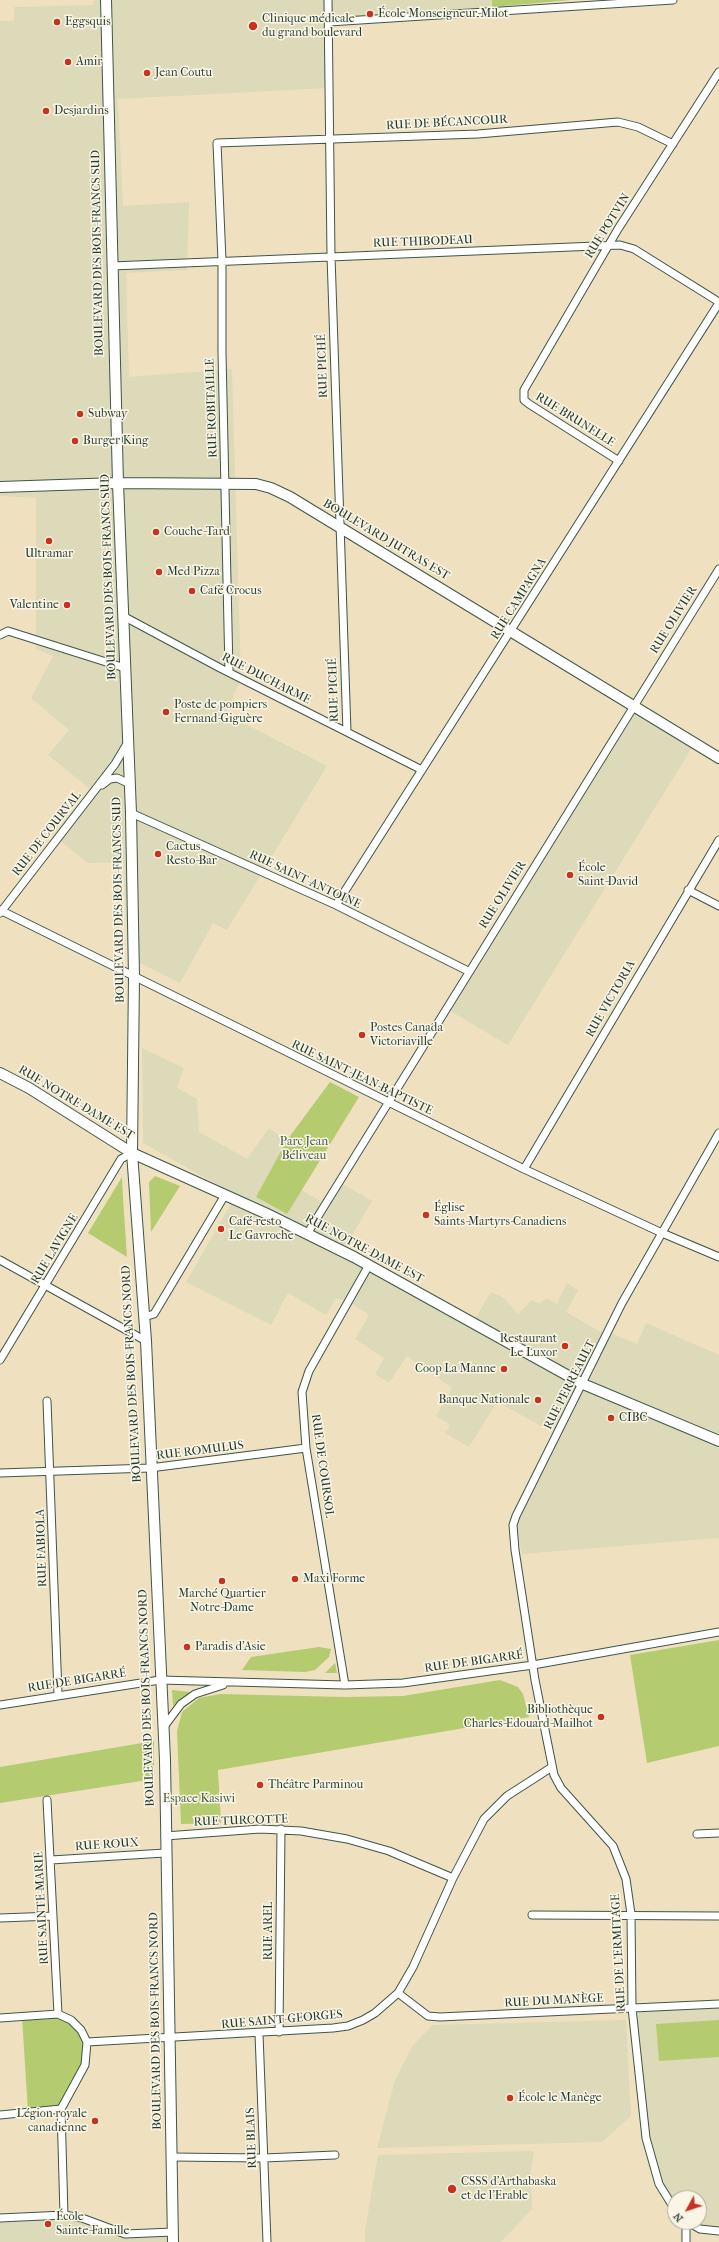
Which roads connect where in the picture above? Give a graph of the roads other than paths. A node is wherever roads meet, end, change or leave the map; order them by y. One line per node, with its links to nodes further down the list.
1 (106, 0): 12 (street, BOULEVARD DES BOIS-FRANCS SUD)
2 (328, 0): 4 (street, RUE PICHÉ)
3 (673, 0): 4 (street)
4 (329, 22): 6 (street, RUE PICHÉ)
5 (719, 72): 8 (street, RUE POTVIN)
6 (330, 139): 7 (street, RUE DE BÉCANCOUR); 8 (street, RUE DE BÉCANCOUR); 10 (street, RUE PICHÉ)
7 (217, 143): 11 (street, RUE ROBITAILLE)
8 (673, 144): 9 (street, RUE POTVIN)
9 (608, 246): 10 (street, RUE THIBODEAU); 13 (street, RUE THIBODEAU); 14 (street, RUE POTVIN)
10 (331, 256): 11 (street, RUE THIBODEAU); 19 (street, RUE PICHÉ)
11 (222, 261): 12 (street, RUE THIBODEAU); 17 (street, RUE ROBITAILLE)
12 (112, 266): 16 (street, BOULEVARD DES BOIS-FRANCS SUD)
13 (719, 303): 15 (street, RUE CAMPAGNA)
14 (524, 396): 15 (street, RUE BRUNELLE)
15 (619, 461): 22 (street, RUE CAMPAGNA)
16 (118, 483): 17 (street, BOULEVARD JUTRAS EST); 18 (street, BOULEVARD JUTRAS EST); 21 (street, BOULEVARD DES BOIS-FRANCS SUD)
17 (225, 483): 19 (street, BOULEVARD JUTRAS EST); 25 (street, RUE ROBITAILLE)
18 (0, 487)
19 (340, 527): 22 (street, BOULEVARD JUTRAS EST); 27 (street, RUE PICHÉ)
20 (719, 569): 26 (street, RUE OLIVIER)
21 (122, 616): 24 (street, BOULEVARD DES BOIS-FRANCS SUD); 25 (street, RUE DUCHARME)
22 (511, 632): 26 (street, BOULEVARD JUTRAS EST); 30 (street, RUE CAMPAGNA)
23 (0, 635): 24 (street)
24 (125, 668): 28 (street, BOULEVARD DES BOIS-FRANCS SUD)
25 (229, 672): 27 (street, RUE DUCHARME)
26 (634, 706): 29 (street, BOULEVARD JUTRAS EST); 39 (street, RUE OLIVIER)
27 (347, 732): 30 (street, RUE DUCHARME)
28 (129, 742): 31 (street, BOULEVARD DES BOIS-FRANCS SUD); 32 (street, RUE DE COURVAL)
29 (719, 758)
30 (422, 770): 36 (street, RUE CAMPAGNA)
31 (130, 784): 32 (street, RUE DE COURVAL); 33 (street, BOULEVARD DES BOIS-FRANCS SUD)
32 (96, 788): 38 (street, RUE DE COURVAL)
33 (132, 813): 36 (street, RUE SAINT-ANTOINE); 40 (street, BOULEVARD DES BOIS-FRANCS SUD)
34 (719, 840): 35 (street, RUE VICTORIA)
35 (688, 890): 37 (street); 45 (street, RUE VICTORIA)
36 (336, 905): 39 (street, RUE SAINT-ANTOINE)
37 (719, 906)
38 (1, 911): 40 (street, RUE SAINT-JEAN-BAPTISTE)
39 (468, 971): 42 (street, RUE OLIVIER)
40 (134, 976): 42 (street, RUE SAINT-JEAN-BAPTISTE); 44 (street, BOULEVARD DES BOIS-FRANCS SUD)
41 (0, 1073): 44 (street, RUE NOTRE-DAME EST)
42 (388, 1102): 45 (street, RUE SAINT-JEAN-BAPTISTE); 48 (street, RUE OLIVIER)
43 (719, 1133): 47 (street, RUE PERREAULT)
44 (132, 1152): 46 (street, RUE NOTRE-DAME EST); 52 (street, RUE LAVIGNE); 53 (street, BOULEVARD DES BOIS-FRANCS NORD)
45 (524, 1169): 47 (street, RUE SAINT-JEAN-BAPTISTE)
46 (224, 1195): 48 (street, RUE NOTRE-DAME EST); 53 (street)
47 (662, 1233): 49 (street, RUE SAINT-JEAN-BAPTISTE); 56 (street, RUE PERREAULT)
48 (307, 1234): 51 (street, RUE NOTRE-DAME EST)
49 (719, 1257)
50 (0, 1260): 52 (street)
51 (369, 1265): 56 (street, RUE NOTRE-DAME EST); 59 (street, RUE DE COURSOL)
52 (45, 1286): 54 (street); 55 (street, RUE LAVIGNE)
53 (144, 1317): 54 (street, BOULEVARD DES BOIS-FRANCS NORD)
54 (146, 1341): 60 (street, BOULEVARD DES BOIS-FRANCS NORD)
55 (0, 1360)
56 (583, 1384): 58 (street, RUE NOTRE-DAME EST); 64 (street, RUE PERREAULT)
57 (47, 1402): 61 (street, RUE FABIOLA)
58 (719, 1441)
59 (306, 1448): 60 (street, RUE ROMULUS); 67 (street, RUE DE COURSOL)
60 (150, 1468): 61 (street, RUE ROMULUS); 65 (street, BOULEVARD DES BOIS-FRANCS NORD)
61 (51, 1472): 62 (street, RUE ROMULUS); 68 (street, RUE FABIOLA)
62 (0, 1473)
63 (719, 1632): 64 (street, RUE DE BIGARRÉ)
64 (533, 1665): 67 (street, RUE DE BIGARRÉ); 71 (street, RUE DE L'ERMITAGE)
65 (160, 1680): 66 (street, RUE DE BIGARRÉ); 68 (street, RUE DE BIGARRÉ); 70 (street, BOULEVARD DES BOIS-FRANCS NORD)
66 (230, 1683): 67 (street, RUE DE BIGARRÉ); 70 (street, RUE DE BIGARRÉ)
67 (345, 1685)
68 (58, 1694): 69 (street, RUE DE BIGARRÉ)
69 (0, 1705)
70 (162, 1728): 76 (street, BOULEVARD DES BOIS-FRANCS NORD)
71 (552, 1767): 79 (street, RUE SAINT-GEORGES); 80 (street, RUE DE L'ERMITAGE)
72 (47, 1800): 78 (street, RUE SAINTE-MARIE)
73 (280, 1829): 76 (street, RUE TURCOTTE); 79 (street, RUE TURCOTTE); 90 (street, RUE AREL)
74 (719, 1833): 75 (street)
75 (697, 1834)
76 (165, 1836): 77 (street, BOULEVARD DES BOIS-FRANCS NORD)
77 (165, 1853): 78 (street, RUE ROUX); 92 (street, BOULEVARD DES BOIS-FRANCS NORD)
78 (51, 1860): 82 (street, RUE SAINTE-MARIE)
79 (453, 1878): 85 (street, RUE SAINT-GEORGES)
80 (631, 1914): 81 (street); 83 (street); 87 (street, RUE DE L'ERMITAGE)
81 (532, 1915)
82 (53, 1916): 84 (street); 88 (street, RUE SAINTE-MARIE)
83 (719, 1916)
84 (0, 1918)
85 (398, 1993): 87 (street, RUE DU MANÈGE); 90 (street, RUE SAINT-GEORGES)
86 (719, 2004): 87 (street, RUE DU MANÈGE)
87 (632, 2008): 99 (street, RUE DE L'ERMITAGE)
88 (58, 2014): 89 (street); 93 (street)
89 (0, 2018)
90 (279, 2032): 91 (street, RUE SAINT-GEORGES)
91 (259, 2034): 92 (street, RUE SAINT-GEORGES); 98 (street, RUE BLAIS)
92 (170, 2038): 93 (street, RUE SAINT-GEORGES); 97 (street, BOULEVARD DES BOIS-FRANCS NORD)
93 (87, 2042): 94 (street)
94 (61, 2109): 95 (street); 100 (street)
95 (0, 2115)
96 (335, 2155): 98 (street)
97 (171, 2157): 98 (street); 105 (street, BOULEVARD DES BOIS-FRANCS NORD)
98 (264, 2158): 106 (street, RUE BLAIS)
99 (667, 2197)
100 (64, 2215): 101 (street); 105 (street)
101 (0, 2218)
102 (687, 2230): 107 (street)
103 (707, 2230): 104 (street)
104 (719, 2231)
105 (173, 2237)
106 (267, 2242)
107 (686, 2242)

